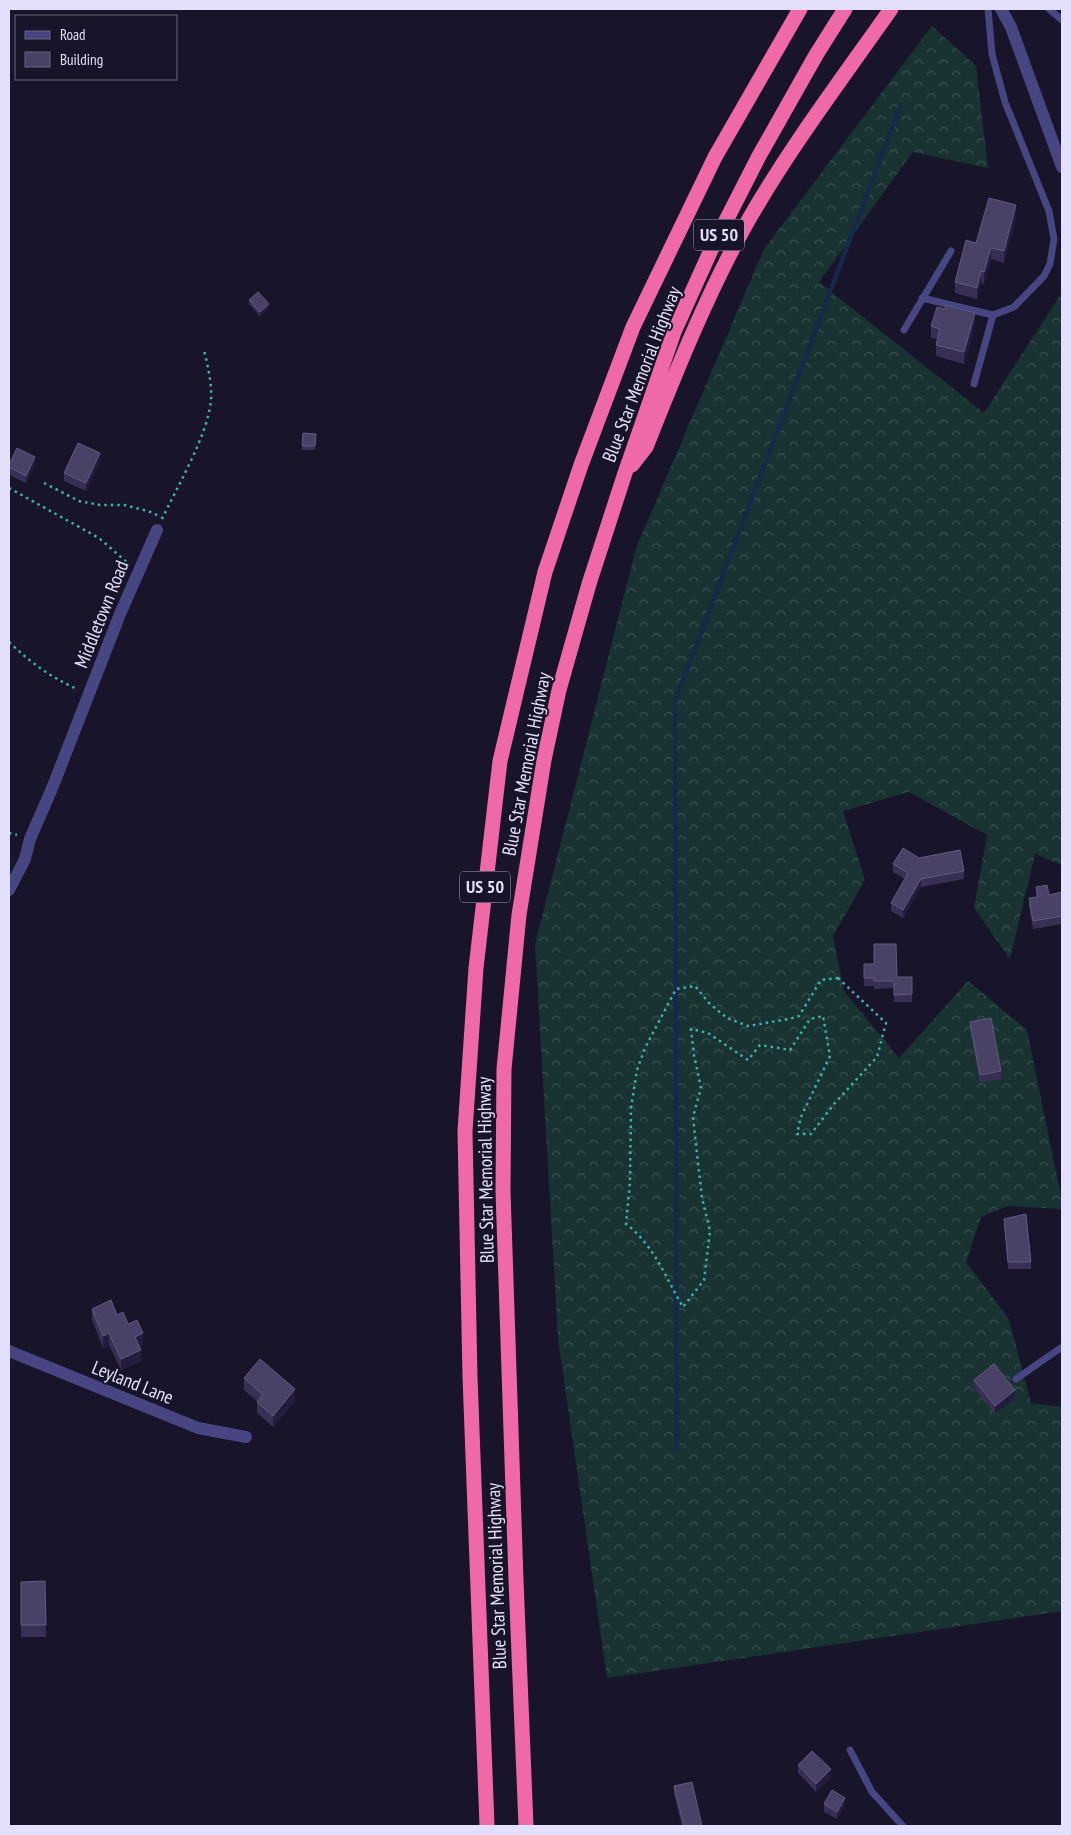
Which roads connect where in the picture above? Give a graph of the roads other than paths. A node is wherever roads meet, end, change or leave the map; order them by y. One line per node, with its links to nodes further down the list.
1 (800, 9): 22 (highway, Blue Star Memorial Highway / US 50)
2 (845, 9): 14 (highway, Blue Star Memorial Highway / US 50)
3 (891, 9): 14 (highway)
4 (988, 9): 11 (lane)
5 (1001, 9): 8 (street)
6 (1050, 9): 7 (lane)
7 (1062, 20)
8 (1062, 167)
9 (951, 251): 10 (lane)
10 (922, 298): 11 (lane); 12 (lane)
11 (993, 315): 13 (lane)
12 (904, 330)
13 (974, 384)
14 (624, 476): 23 (highway, Blue Star Memorial Highway / US 50)
15 (157, 530): 16 (street, Middletown Road)
16 (9, 890)
17 (1062, 1347): 19 (lane)
18 (9, 1352): 20 (street, Leyland Lane)
19 (1016, 1379)
20 (246, 1437)
21 (850, 1750): 24 (lane)
22 (487, 1826)
23 (526, 1826)
24 (903, 1826)

